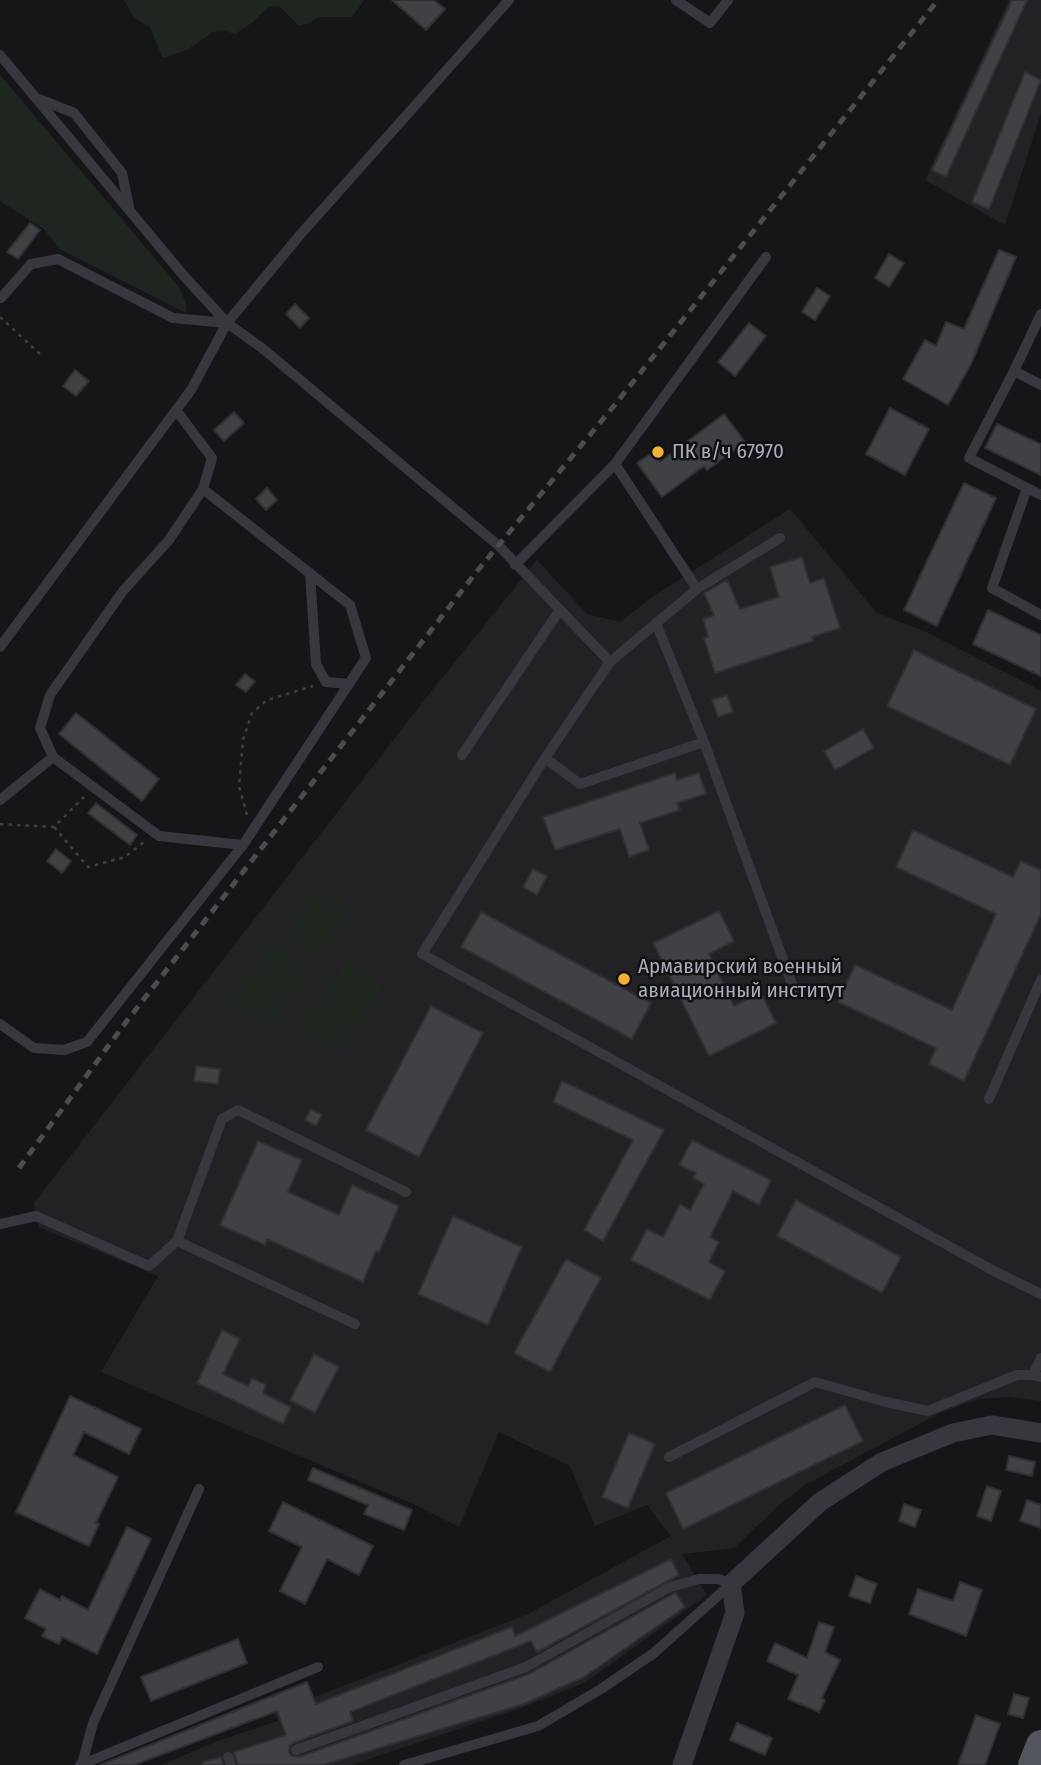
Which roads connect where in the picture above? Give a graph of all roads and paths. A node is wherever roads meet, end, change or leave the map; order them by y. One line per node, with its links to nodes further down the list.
1 (509, 0): 11 (lane)
2 (676, 0): 3 (lane)
3 (728, 0)
4 (0, 55): 5 (lane)
5 (36, 98): 6 (lane); 6 (lane)
6 (130, 211): 11 (lane)
7 (766, 257): 16 (lane)
8 (1, 298): 11 (lane)
9 (1041, 314): 13 (lane)
10 (0, 317): 12 (path)
11 (227, 323): 15 (lane); 21 (lane)
12 (40, 354)
13 (1014, 371): 14 (lane); 17 (lane)
14 (1041, 385)
15 (176, 410): 18 (lane); 27 (lane)
16 (615, 464): 21 (lane); 23 (lane)
17 (1027, 488): 19 (lane); 25 (lane)
18 (203, 489): 22 (lane); 33 (lane)
19 (1041, 495)
20 (780, 538): 23 (lane)
21 (515, 565): 24 (lane)
22 (310, 573): 29 (lane); 30 (lane)
23 (697, 589): 26 (lane)
24 (559, 611): 28 (lane); 32 (lane)
25 (1041, 615)
26 (656, 623): 28 (lane); 31 (lane)
27 (0, 647)
28 (610, 662): 34 (lane)
29 (326, 682): 30 (lane); 39 (path)
30 (349, 684): 39 (lane)
31 (704, 742): 34 (lane); 43 (lane)
32 (462, 755)
33 (53, 757): 35 (lane); 36 (lane)
34 (545, 758): 49 (lane)
35 (94, 788): 38 (path); 40 (lane)
36 (0, 800)
37 (0, 824): 38 (path)
38 (54, 827): 40 (path)
39 (252, 831): 41 (lane)
40 (155, 833): 41 (lane)
41 (243, 845): 44 (lane)
42 (1041, 980): 45 (lane)
43 (794, 990)
44 (0, 1024)
45 (989, 1099)
46 (406, 1192): 48 (lane)
47 (0, 1224): 48 (lane)
48 (177, 1241): 50 (lane)
49 (1041, 1294)
50 (355, 1324)
51 (1041, 1358): 52 (lane)
52 (1037, 1376): 54 (lane)
53 (1041, 1433): 56 (street)
54 (669, 1457)
55 (199, 1489): 60 (lane)
56 (731, 1584): 59 (lane); 61 (lane); 62 (street)
57 (318, 1667): 60 (lane)
58 (1041, 1745): 63 (main road)
59 (296, 1751)
60 (81, 1765)
61 (404, 1765)
62 (682, 1765)
63 (1033, 1765)

